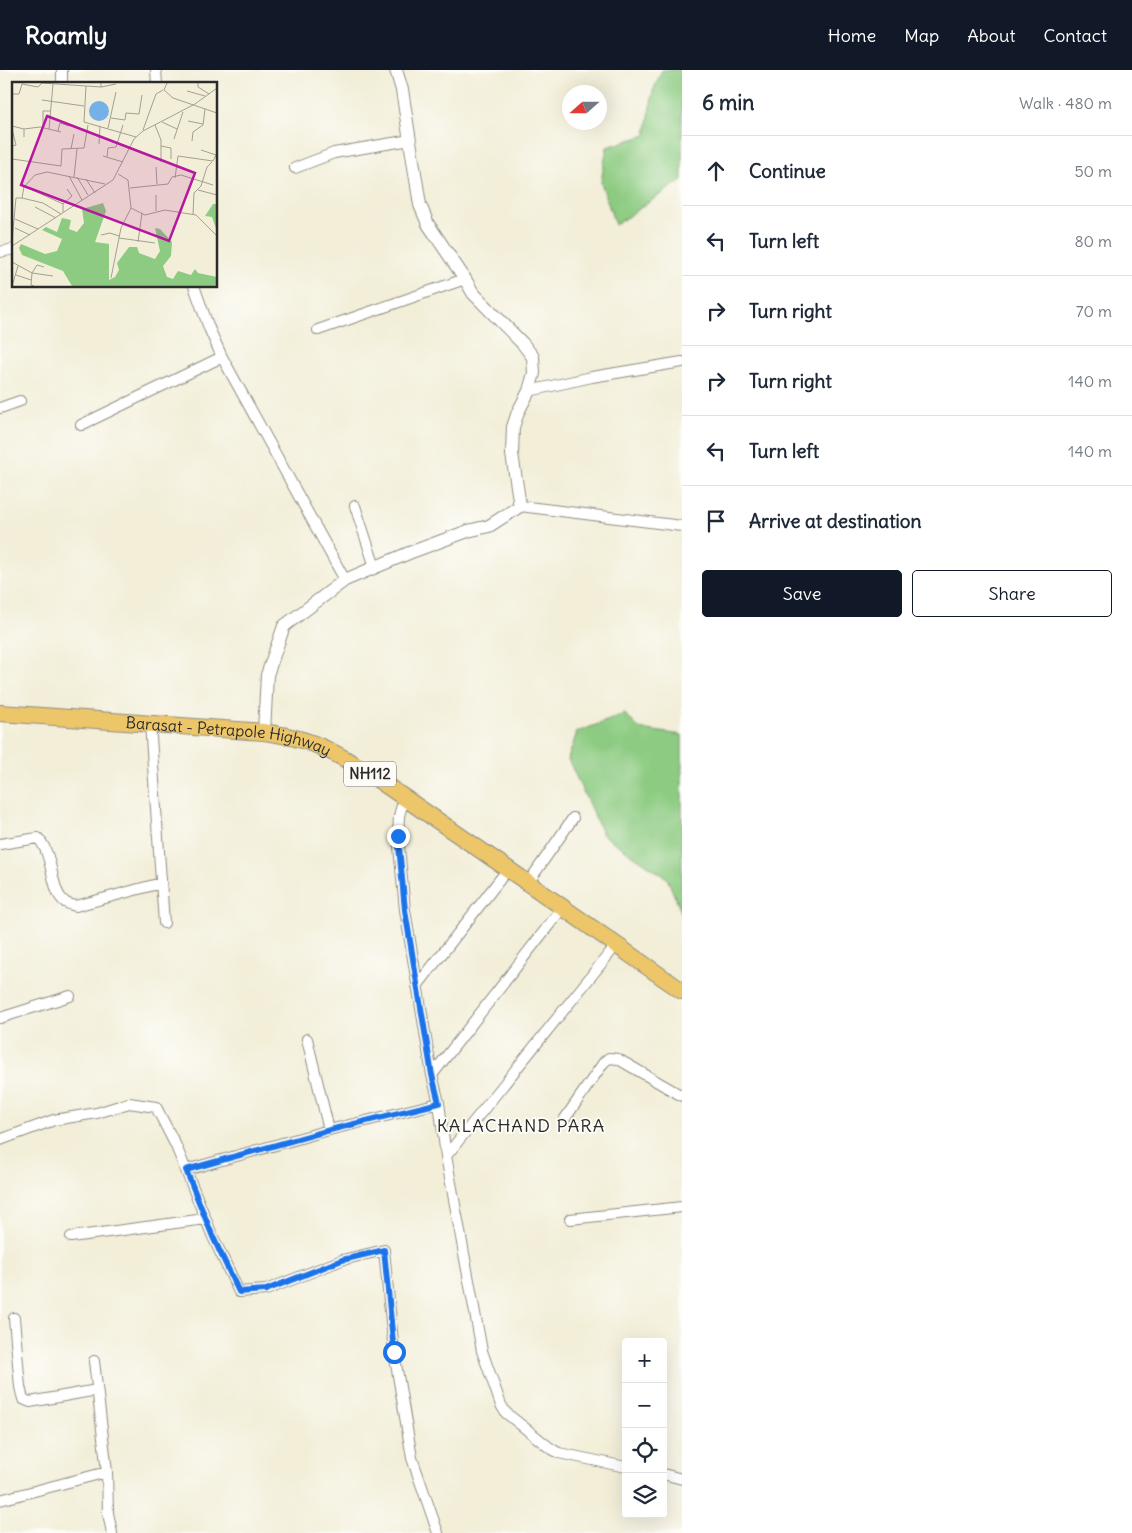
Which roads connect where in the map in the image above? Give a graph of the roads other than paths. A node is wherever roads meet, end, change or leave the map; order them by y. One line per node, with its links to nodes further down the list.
1 (396, 70): 2 (street)
2 (410, 140): 3 (street); 4 (street)
3 (295, 168)
4 (465, 279): 6 (street); 9 (street)
5 (195, 288): 7 (street)
6 (318, 330)
7 (222, 357): 12 (street); 17 (street)
8 (682, 362): 9 (street)
9 (530, 391): 14 (street)
10 (20, 401): 11 (street)
11 (0, 408)
12 (81, 425)
13 (355, 506): 16 (street)
14 (520, 506): 15 (street); 16 (street)
15 (682, 526)
16 (375, 567): 17 (street)
17 (345, 580): 20 (street)
18 (0, 713): 19 (highway, Barasat - Petrapole Highway / NH112)
19 (150, 722): 20 (highway, Barasat - Petrapole Highway / NH112); 26 (street)
20 (264, 732): 21 (highway, Barasat - Petrapole Highway / NH112)
21 (404, 798): 24 (highway, Barasat - Petrapole Highway / NH112); 30 (street)
22 (573, 818): 25 (street)
23 (0, 844): 26 (street)
24 (508, 869): 25 (highway, Barasat - Petrapole Highway / NH112); 30 (street)
25 (528, 883): 27 (highway, Barasat - Petrapole Highway / NH112)
26 (161, 884): 28 (street)
27 (563, 907): 29 (highway, Barasat - Petrapole Highway / NH112); 35 (street)
28 (164, 923)
29 (617, 944): 31 (highway, Barasat - Petrapole Highway / NH112); 41 (street)
30 (417, 986): 35 (street)
31 (682, 991)
32 (70, 996): 33 (street)
33 (0, 1018)
34 (307, 1039): 39 (street)
35 (432, 1075): 37 (street)
36 (682, 1096): 38 (street)
37 (439, 1103): 39 (street); 41 (street)
38 (564, 1120)
39 (330, 1130): 42 (street)
40 (0, 1140): 42 (street)
41 (446, 1156): 50 (street)
42 (186, 1170): 44 (street)
43 (682, 1207): 45 (street)
44 (206, 1219): 46 (street); 56 (street)
45 (570, 1219)
46 (71, 1238)
47 (14, 1318): 49 (street)
48 (94, 1361): 49 (street)
49 (97, 1390): 51 (street)
50 (622, 1466)
51 (107, 1472): 54 (street); 55 (street)
52 (667, 1475): 53 (street)
53 (682, 1479)
54 (0, 1500)
55 (112, 1533)
56 (438, 1533)

